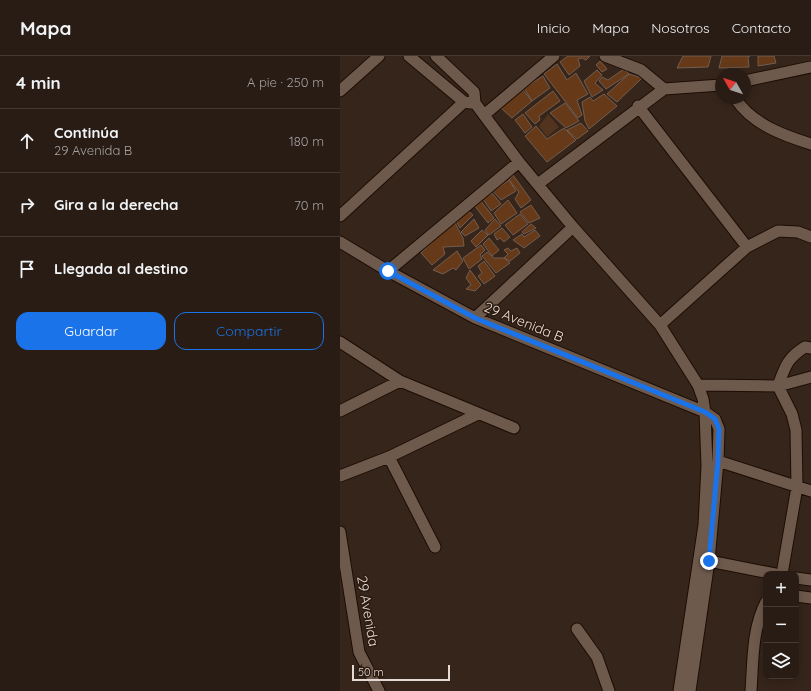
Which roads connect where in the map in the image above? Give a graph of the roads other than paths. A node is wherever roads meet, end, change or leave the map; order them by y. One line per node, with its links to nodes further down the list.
1 (380, 56): 10 (street)
2 (409, 56): 11 (street)
3 (436, 56): 12 (street)
4 (554, 56): 15 (street)
5 (605, 56): 9 (street)
6 (811, 67): 7 (street)
7 (751, 80)
8 (715, 85): 9 (street)
9 (664, 89): 14 (street)
10 (340, 91)
11 (464, 102): 12 (street); 19 (street)
12 (475, 103): 15 (street)
13 (741, 104): 16 (street)
14 (638, 106): 18 (street); 23 (street)
15 (484, 115): 17 (street)
16 (811, 144)
17 (519, 162): 18 (street); 24 (street)
18 (538, 184): 20 (street)
19 (340, 216)
20 (573, 227): 25 (street); 26 (street)
21 (811, 237): 23 (street)
22 (340, 242): 24 (street, 29 Avenida B)
23 (747, 247): 26 (street)
24 (388, 271): 25 (street, 29 Avenida B)
25 (475, 318): 34 (street, 29 Avenida B)
26 (660, 325): 31 (street)
27 (340, 342): 30 (street)
28 (811, 348): 32 (street)
29 (811, 377): 32 (street)
30 (400, 381): 33 (street); 35 (street)
31 (698, 385): 32 (street); 34 (street)
32 (778, 386): 40 (street)
33 (340, 411)
34 (705, 412): 38 (street); 55 (street)
35 (478, 414): 36 (street); 37 (street)
36 (514, 428)
37 (389, 457): 39 (street); 43 (street)
38 (718, 461): 40 (street); 44 (street)
39 (340, 476)
40 (797, 487): 41 (street); 45 (street)
41 (811, 491)
42 (340, 532): 53 (street, 29 Avenida)
43 (435, 547)
44 (709, 561): 46 (street); 56 (street)
45 (783, 571)
46 (763, 572)
47 (799, 578): 48 (street)
48 (811, 580)
49 (799, 596): 50 (street)
50 (811, 598)
51 (764, 607): 57 (street)
52 (577, 629): 54 (street)
53 (379, 691)
54 (609, 691)
55 (679, 691)
56 (690, 691)
57 (751, 691)

